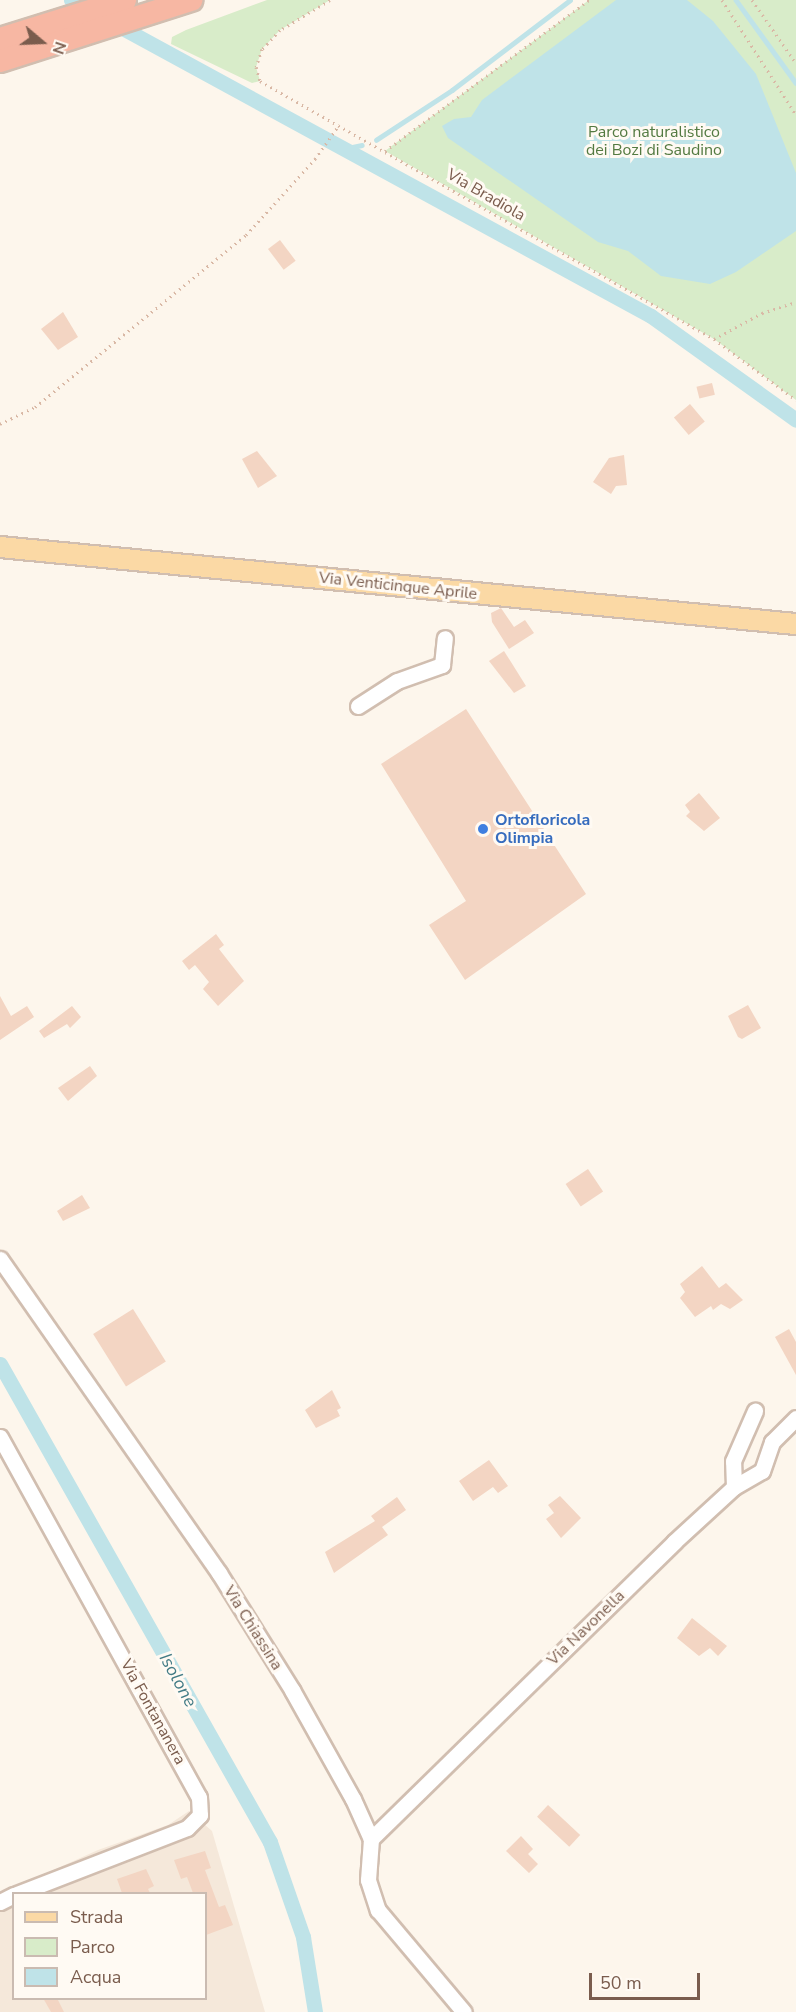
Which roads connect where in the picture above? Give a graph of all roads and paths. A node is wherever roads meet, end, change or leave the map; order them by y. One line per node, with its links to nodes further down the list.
1 (125, 0): 7 (highway)
2 (190, 0): 7 (highway)
3 (330, 0): 12 (path, Via Bradiola)
4 (589, 0): 13 (path)
5 (722, 0): 11 (path)
6 (752, 0): 10 (path)
7 (96, 21): 8 (highway); 9 (highway)
8 (0, 39)
9 (0, 61)
10 (796, 63)
11 (796, 116)
12 (338, 126): 13 (path, Via Bradiola); 17 (path)
13 (385, 151): 15 (path, Via Bradiola)
14 (796, 302): 15 (path)
15 (714, 339): 16 (path, Via Bradiola)
16 (796, 400)
17 (0, 424)
18 (0, 547): 19 (main road, Via Venticinque Aprile)
19 (796, 624)
20 (445, 638): 21 (street)
21 (358, 706)
22 (0, 1259): 27 (street, Via Chiassina)
23 (754, 1411): 26 (street)
24 (796, 1418): 26 (street, Via Navonella)
25 (0, 1437): 28 (street, Via Fontananera)
26 (739, 1484): 27 (street, Via Navonella)
27 (371, 1839): 29 (street, Via Chiassina)
28 (20, 1892)
29 (465, 2012)

